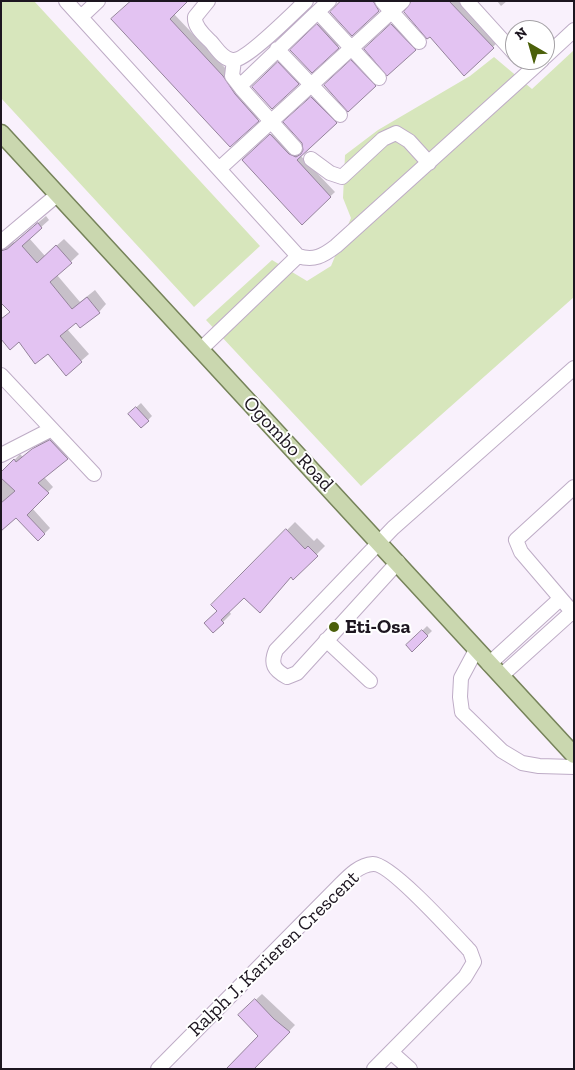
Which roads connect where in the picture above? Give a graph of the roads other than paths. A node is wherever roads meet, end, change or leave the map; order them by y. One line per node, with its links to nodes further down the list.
1 (66, 1): 11 (street)
2 (98, 1): 11 (street)
3 (208, 1): 18 (street)
4 (306, 1): 18 (street)
5 (329, 1): 9 (street)
6 (382, 1): 10 (street)
7 (403, 1): 10 (street)
8 (467, 1): 14 (street)
9 (318, 12): 15 (street); 17 (street)
10 (391, 12): 13 (street); 15 (street)
11 (81, 17): 29 (street)
12 (574, 30): 16 (street)
13 (420, 42)
14 (505, 43)
15 (352, 48): 20 (street); 21 (street)
16 (555, 48)
17 (278, 49): 21 (street); 22 (street)
18 (234, 60): 22 (street)
19 (530, 71): 28 (street)
20 (379, 78)
21 (312, 85): 23 (street); 24 (street)
22 (242, 89): 24 (street)
23 (340, 115)
24 (270, 122): 26 (street); 29 (street)
25 (1, 133): 30 (main road, Ogombo Road)
26 (295, 148)
27 (311, 159): 28 (street)
28 (429, 163): 32 (street)
29 (219, 169): 32 (street)
30 (57, 195): 31 (street); 33 (main road, Ogombo Road)
31 (1, 242)
32 (298, 256): 33 (street)
33 (200, 350): 40 (main road, Ogombo Road)
34 (574, 368): 40 (street)
35 (1, 375): 36 (street)
36 (50, 430): 37 (street); 38 (street)
37 (1, 455)
38 (94, 474)
39 (574, 487): 42 (street)
40 (380, 542): 41 (main road, Ogombo Road); 44 (street)
41 (398, 562): 44 (street); 45 (main road, Ogombo Road)
42 (560, 599): 43 (street); 46 (street)
43 (573, 613): 47 (street)
44 (326, 640): 48 (street)
45 (476, 650): 46 (main road, Ogombo Road); 50 (street)
46 (489, 664): 47 (main road, Ogombo Road)
47 (501, 676): 49 (main road, Ogombo Road)
48 (370, 681)
49 (574, 755)
50 (574, 767)
51 (392, 1052): 52 (street, Ralph J. Karieren Crescent); 53 (street, Ralph J. Karieren Crescent); 54 (street)
52 (164, 1067)
53 (374, 1069)
54 (410, 1069)

